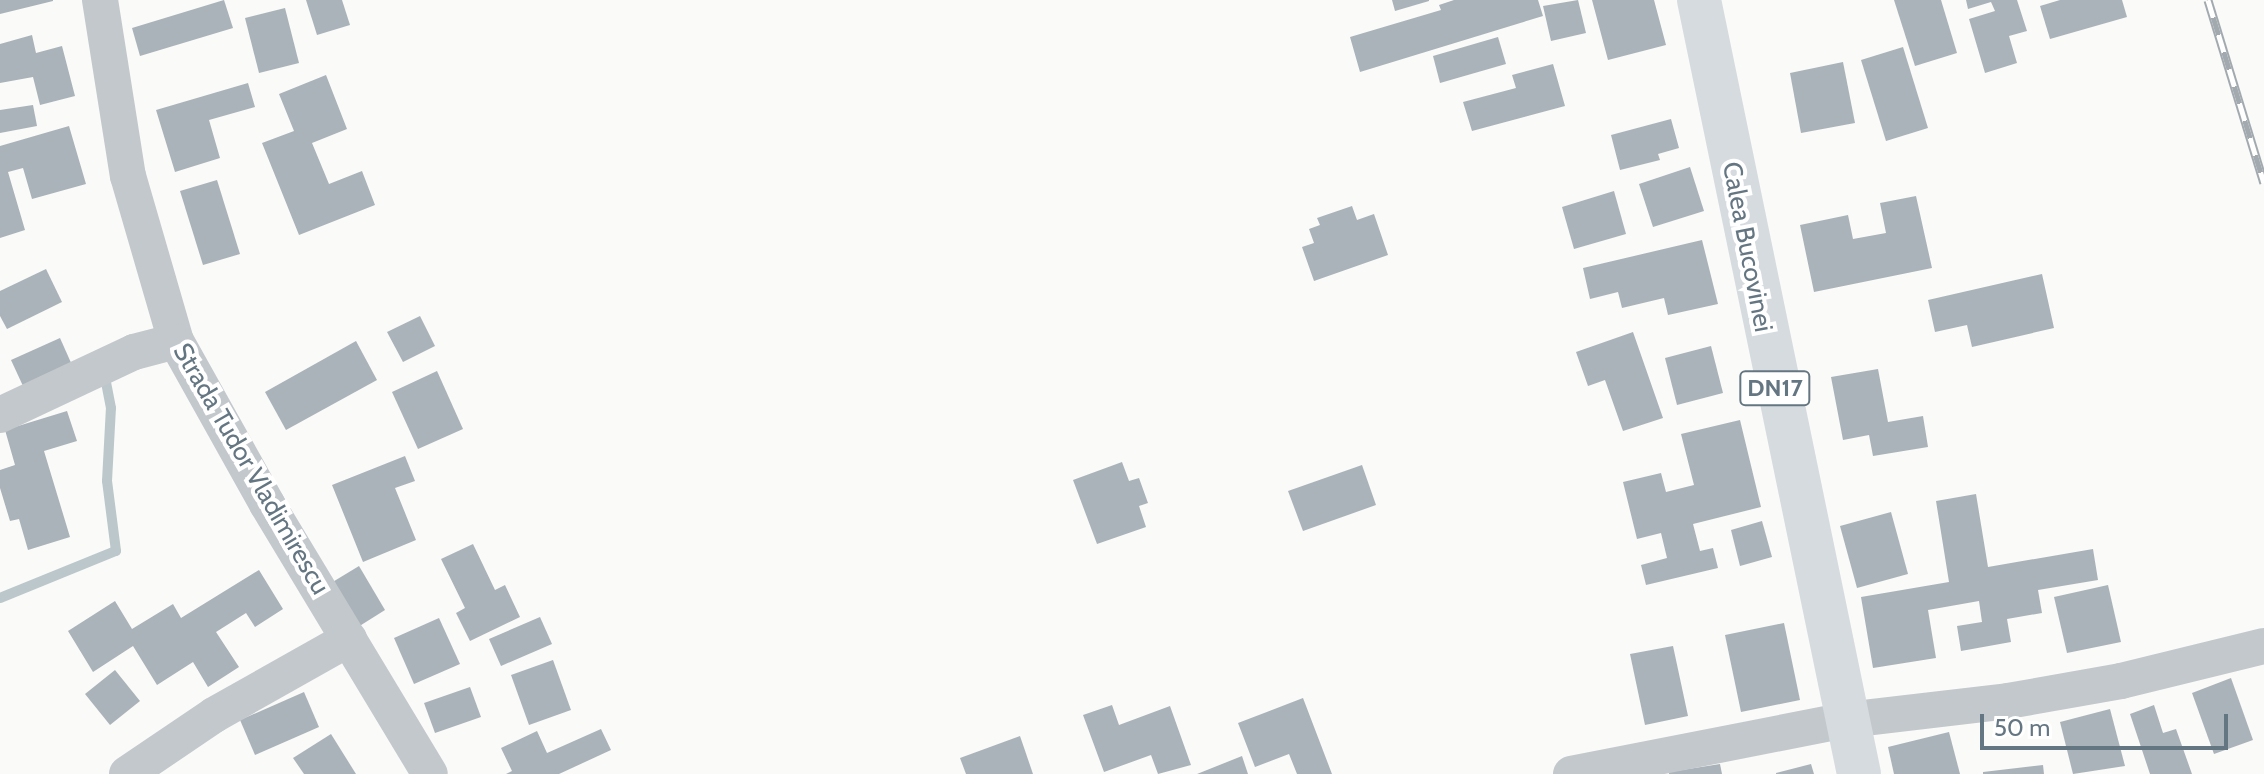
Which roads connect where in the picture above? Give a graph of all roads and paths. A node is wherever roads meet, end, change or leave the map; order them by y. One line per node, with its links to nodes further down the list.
1 (100, 0): 3 (street, Strada Tudor Vladimirescu)
2 (1699, 0): 7 (highway, Calea Bucovinei / DN17)
3 (176, 341): 4 (street); 5 (street, Strada Tudor Vladimirescu)
4 (0, 415)
5 (349, 639): 8 (street); 9 (street, Strada Tudor Vladimirescu)
6 (2264, 646): 7 (street)
7 (1847, 720): 10 (street); 11 (highway, Calea Bucovinei / DN17)
8 (127, 774)
9 (430, 774)
10 (1571, 774)
11 (1859, 774)

